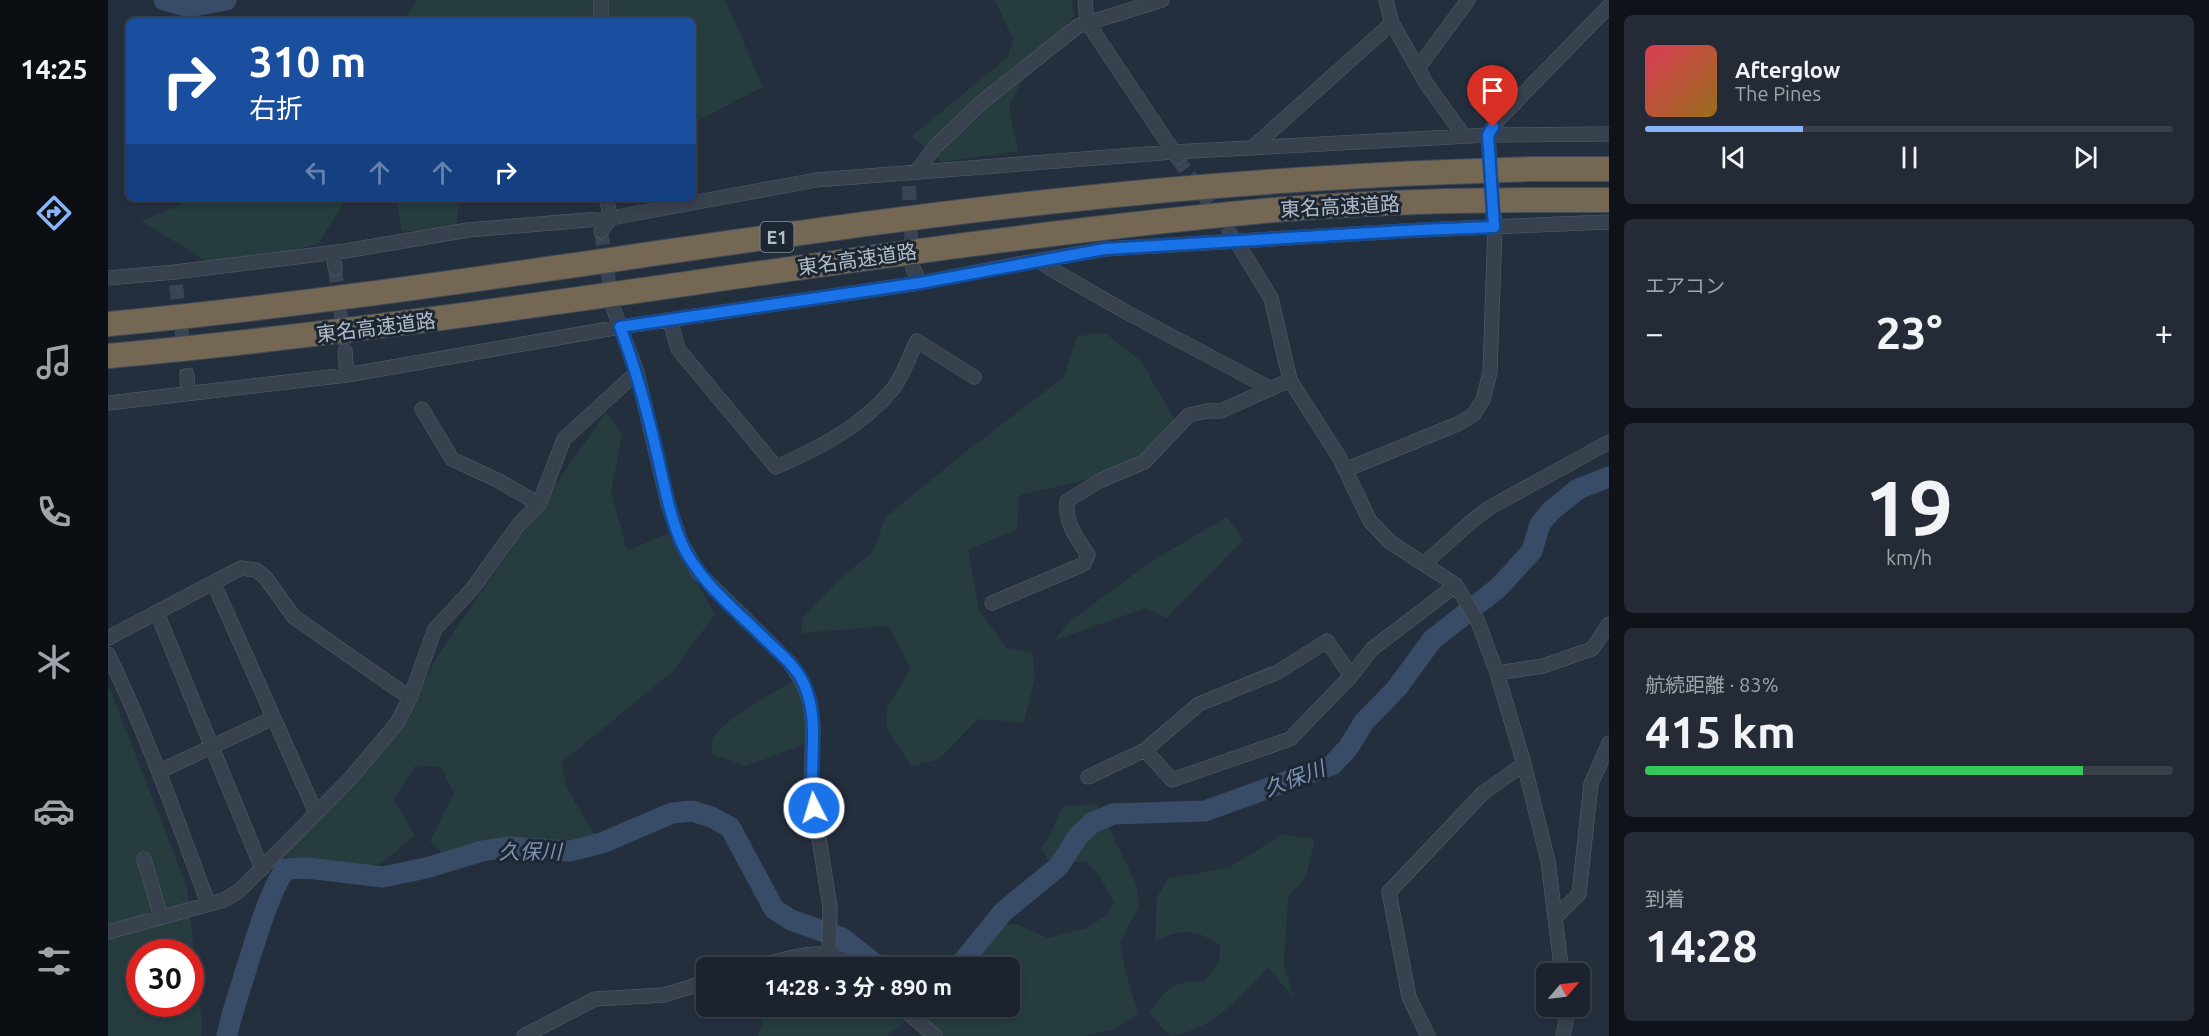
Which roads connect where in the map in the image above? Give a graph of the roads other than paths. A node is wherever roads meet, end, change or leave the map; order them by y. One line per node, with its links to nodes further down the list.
1 (601, 0): 7 (street)
2 (1085, 0): 8 (street)
3 (1162, 0): 8 (street)
4 (1386, 0): 9 (street)
5 (1468, 0): 10 (street)
6 (1609, 6): 12 (street)
7 (601, 18)
8 (1087, 22): 15 (street); 17 (street)
9 (1392, 23): 10 (street); 14 (street)
10 (1418, 68): 13 (street)
11 (1609, 134): 12 (street)
12 (1488, 135): 13 (street); 22 (street)
13 (1464, 136): 14 (street)
14 (1252, 148): 15 (street)
15 (1175, 155): 17 (street)
16 (1609, 169): 33 (highway, 東名高速道路 / E1, bridge)
17 (911, 177): 20 (street)
18 (1609, 200): 36 (highway, 東名高速道路 / E1, bridge)
19 (607, 201): 20 (street)
20 (611, 218): 23 (street); 25 (street)
21 (1609, 222): 22 (street)
22 (1494, 227): 24 (street); 47 (street)
23 (601, 231)
24 (1236, 241): 26 (street); 41 (street)
25 (333, 253): 27 (street); 29 (street)
26 (1039, 260): 30 (street); 42 (street)
27 (334, 268)
28 (913, 268): 30 (street)
29 (108, 278)
30 (920, 283): 32 (street)
31 (614, 310): 34 (street)
32 (670, 320): 34 (street); 40 (street)
33 (108, 324)
34 (620, 327): 37 (street); 38 (street)
35 (345, 351): 38 (street)
36 (108, 356)
37 (637, 372): 48 (street); 74 (street)
38 (347, 375): 43 (street)
39 (187, 376): 43 (street)
40 (974, 377)
41 (1290, 380): 42 (street); 47 (street)
42 (1271, 389): 52 (street)
43 (188, 393): 44 (street)
44 (108, 403)
45 (422, 409): 48 (street)
46 (1609, 442): 49 (street)
47 (1345, 470): 49 (street)
48 (539, 504): 59 (street)
49 (1424, 564): 51 (street)
50 (214, 584): 53 (street); 59 (street); 60 (street)
51 (1456, 585): 57 (street); 58 (street)
52 (992, 603)
53 (157, 613): 55 (street); 62 (street)
54 (1609, 624): 57 (street)
55 (108, 639)
56 (108, 654): 65 (street)
57 (1497, 674): 64 (street)
58 (1350, 676): 63 (street); 63 (street)
59 (410, 698): 67 (street)
60 (273, 718): 62 (street); 67 (street)
61 (1609, 743): 72 (street)
62 (210, 747): 65 (street); 69 (street)
63 (1145, 750): 66 (street)
64 (1524, 764): 72 (street); 83 (street)
65 (160, 771): 70 (street)
66 (1088, 777)
67 (316, 813): 69 (street)
68 (144, 859): 71 (street)
69 (262, 869): 70 (street)
70 (208, 903): 71 (street)
71 (161, 917): 73 (street)
72 (1556, 917): 77 (street)
73 (108, 932)
74 (829, 953): 75 (street); 76 (street)
75 (802, 957)
76 (838, 957)
77 (1561, 963)
78 (696, 985): 81 (street)
79 (913, 1017): 82 (street)
80 (1566, 1017): 84 (street)
81 (524, 1036)
82 (935, 1036)
83 (1428, 1036)
84 (1563, 1036)

